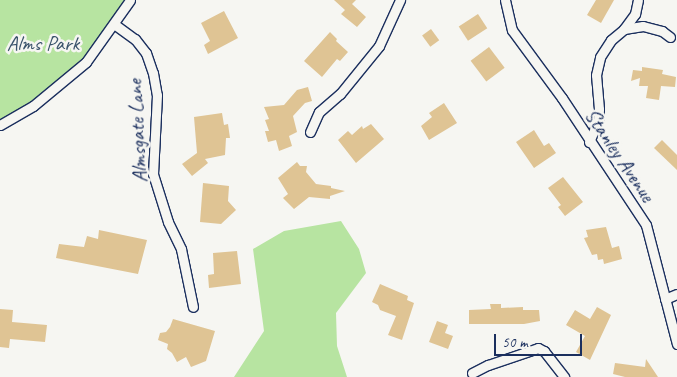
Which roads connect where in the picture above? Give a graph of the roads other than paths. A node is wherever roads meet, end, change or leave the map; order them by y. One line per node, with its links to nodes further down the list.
1 (130, 0): 5 (street)
2 (400, 0): 9 (street)
3 (505, 0): 10 (street, Stanley Avenue)
4 (638, 0): 6 (street)
5 (114, 24): 8 (street); 13 (street, Almsgate Lane)
6 (624, 29): 7 (street); 10 (street)
7 (670, 37)
8 (0, 125)
9 (310, 132)
10 (589, 142): 12 (street, Stanley Avenue)
11 (677, 294): 12 (street)
12 (665, 299): 14 (street, Stanley Avenue)
13 (193, 307)
14 (677, 344)
15 (472, 373): 16 (street)
16 (564, 377)

